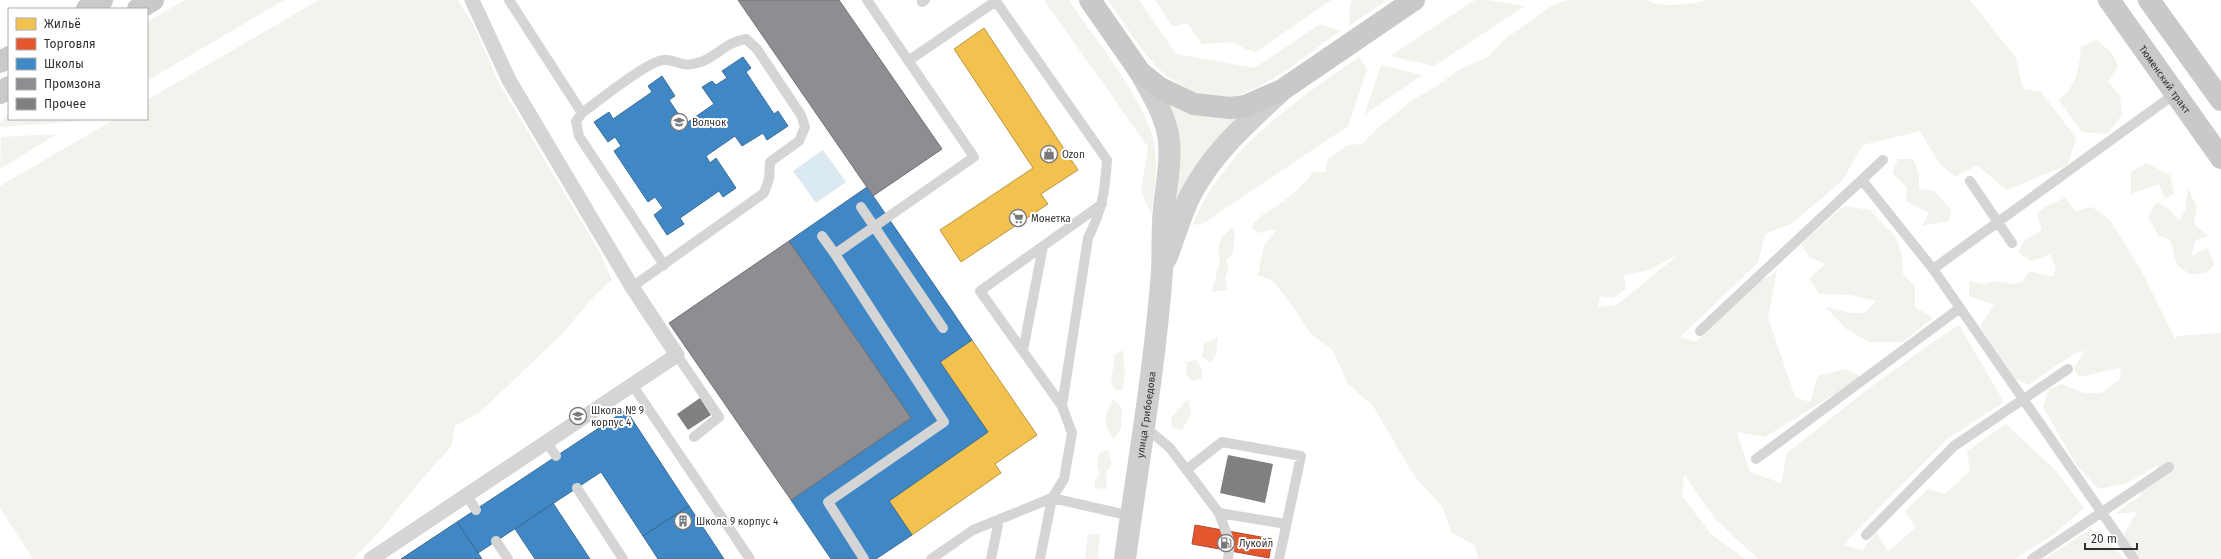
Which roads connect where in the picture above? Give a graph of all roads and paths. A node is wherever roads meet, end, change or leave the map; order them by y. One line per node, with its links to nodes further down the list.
1 (102, 0): 12 (main road)
2 (153, 0): 13 (main road)
3 (472, 0): 36 (street)
4 (509, 0): 20 (lane)
5 (867, 0): 14 (lane)
6 (1090, 0): 15 (main road)
7 (1414, 0): 16 (main road)
8 (2109, 0): 17 (main road, Тюменский тракт)
9 (2149, 0): 19 (main road)
10 (2165, 0): 18 (main road)
11 (996, 1): 14 (lane); 25 (lane)
12 (89, 8)
13 (140, 8)
14 (908, 61): 28 (lane)
15 (1140, 72): 16 (main road); 34 (main road)
16 (1282, 90): 34 (main road)
17 (2176, 93): 21 (main road, Тюменский тракт); 27 (lane)
18 (2221, 96)
19 (2221, 100)
20 (582, 113): 33 (lane); 33 (lane)
21 (2221, 158)
22 (1883, 160): 23 (lane)
23 (1862, 180): 35 (lane); 39 (lane)
24 (1970, 180): 27 (lane)
25 (1102, 204): 31 (lane); 45 (lane)
26 (861, 207): 28 (lane)
27 (1999, 222): 30 (lane); 35 (lane)
28 (874, 227): 32 (lane); 38 (lane)
29 (822, 236): 32 (lane)
30 (2012, 243)
31 (1043, 246): 40 (lane); 40 (lane)
32 (835, 254): 68 (lane)
33 (664, 265): 36 (lane)
34 (1162, 269): 46 (main road, улица Грибоедова)
35 (1933, 269): 37 (lane)
36 (632, 287): 41 (street)
37 (1960, 308): 44 (lane); 50 (lane)
38 (943, 328)
39 (1700, 331)
40 (1023, 350): 45 (lane)
41 (677, 355): 43 (street); 47 (lane)
42 (2068, 369): 44 (lane)
43 (633, 386): 48 (street); 67 (lane)
44 (2024, 400): 57 (lane); 62 (lane)
45 (1062, 406): 55 (lane)
46 (1144, 426): 52 (lane); 59 (main road, улица Грибоедова)
47 (694, 437)
48 (547, 443): 49 (lane); 54 (street)
49 (556, 456)
50 (1756, 458)
51 (2169, 467): 57 (lane)
52 (1186, 470): 58 (lane); 61 (lane)
53 (577, 488): 66 (lane)
54 (466, 496): 56 (lane); 64 (street)
55 (1052, 498): 59 (lane); 60 (lane); 71 (lane)
56 (476, 510)
57 (2102, 512): 75 (lane); 76 (lane)
58 (1218, 513): 61 (lane); 73 (lane)
59 (1131, 516): 72 (main road, улица Грибоедова)
60 (999, 520): 69 (lane); 70 (lane)
61 (1286, 524): 74 (lane)
62 (1866, 535)
63 (496, 541): 65 (lane)
64 (371, 559)
65 (508, 559)
66 (623, 559)
67 (750, 559)
68 (864, 559)
69 (930, 559)
70 (991, 559)
71 (1040, 559)
72 (1125, 559)
73 (1228, 559)
74 (1279, 559)
75 (2032, 559)
76 (2134, 559)

